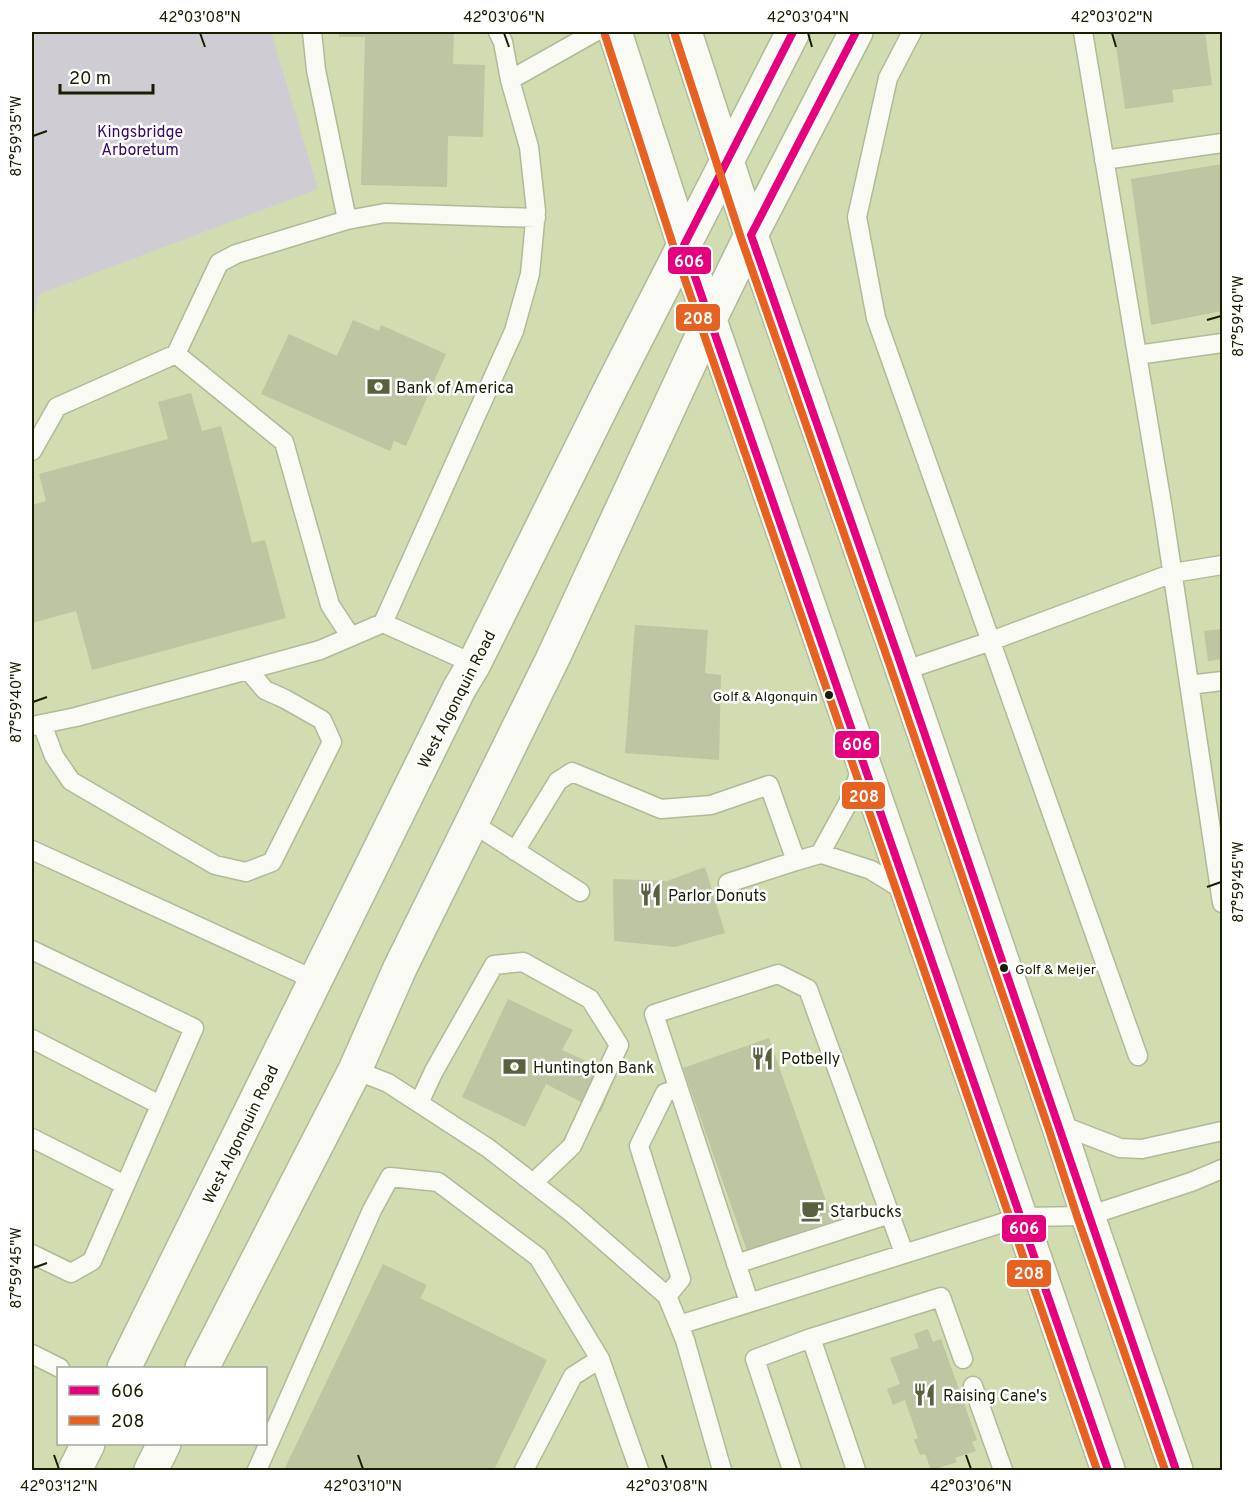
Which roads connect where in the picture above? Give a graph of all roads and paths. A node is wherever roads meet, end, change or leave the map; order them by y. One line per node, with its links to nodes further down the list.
1 (312, 32): 15 (lane)
2 (498, 32): 10 (lane)
3 (595, 32): 10 (lane)
4 (615, 32): 17 (main road)
5 (685, 32): 13 (main road)
6 (793, 32): 13 (main road, West Algonquin Road)
7 (856, 32): 16 (main road)
8 (912, 32): 27 (lane)
9 (1083, 32): 12 (lane)
10 (510, 80): 14 (lane)
11 (1222, 143): 12 (lane)
12 (1104, 160): 21 (lane)
13 (727, 161): 16 (main road); 17 (main road, West Algonquin Road)
14 (536, 218): 15 (lane); 25 (lane)
15 (347, 220): 20 (lane)
16 (751, 235): 18 (main road); 30 (main road)
17 (684, 245): 18 (main road); 28 (main road, West Algonquin Road)
18 (710, 320): 34 (main road); 36 (main road)
19 (1222, 343): 21 (lane)
20 (176, 354): 22 (lane); 26 (lane)
21 (1137, 355): 24 (lane)
22 (32, 451)
23 (1222, 565): 24 (lane)
24 (1173, 573): 27 (lane); 32 (lane)
25 (383, 623): 26 (lane); 28 (lane)
26 (351, 637): 29 (lane)
27 (991, 641): 30 (lane); 48 (lane)
28 (474, 664): 46 (main road, West Algonquin Road)
29 (248, 670): 33 (lane); 33 (lane)
30 (903, 671): 53 (main road)
31 (1222, 681): 32 (lane)
32 (1189, 686): 35 (lane)
33 (37, 725)
34 (864, 762): 39 (lane); 43 (main road)
35 (1214, 795): 44 (lane)
36 (472, 823): 38 (lane); 49 (main road)
37 (32, 850): 46 (lane)
38 (515, 851): 40 (lane); 42 (lane)
39 (820, 854): 40 (lane); 43 (lane)
40 (796, 861): 41 (lane)
41 (728, 884)
42 (580, 891)
43 (909, 893): 61 (main road)
44 (1222, 903)
45 (32, 950): 52 (lane)
46 (315, 980): 73 (main road, West Algonquin Road)
47 (32, 1039): 52 (lane)
48 (1138, 1056)
49 (355, 1070): 51 (lane); 74 (main road)
50 (678, 1089): 59 (lane); 64 (lane); 65 (lane)
51 (419, 1103): 57 (lane); 57 (lane)
52 (160, 1105): 58 (lane)
53 (1058, 1124): 54 (lane); 60 (main road)
54 (1222, 1131)
55 (32, 1138): 58 (lane)
56 (1222, 1169): 60 (lane)
57 (533, 1183): 65 (lane)
58 (125, 1185): 63 (lane)
59 (890, 1214): 62 (lane); 64 (lane)
60 (1088, 1216): 61 (lane); 88 (main road)
61 (1021, 1217): 62 (lane); 87 (main road)
62 (904, 1253): 66 (lane)
63 (32, 1254)
64 (736, 1264): 66 (lane)
65 (666, 1296): 67 (lane)
66 (749, 1302): 67 (lane)
67 (679, 1325): 83 (lane)
68 (811, 1338): 71 (lane); 84 (lane); 85 (lane)
69 (32, 1354): 72 (lane)
70 (600, 1359): 80 (lane); 81 (lane); 82 (lane)
71 (963, 1359)
72 (58, 1367)
73 (124, 1367)
74 (203, 1367)
75 (973, 1386): 86 (lane)
76 (87, 1445): 78 (main road)
77 (163, 1445): 79 (main road)
78 (75, 1470)
79 (151, 1470)
80 (257, 1470)
81 (524, 1470)
82 (639, 1470)
83 (722, 1470)
84 (792, 1470)
85 (856, 1470)
86 (1003, 1470)
87 (1108, 1470)
88 (1176, 1470)

